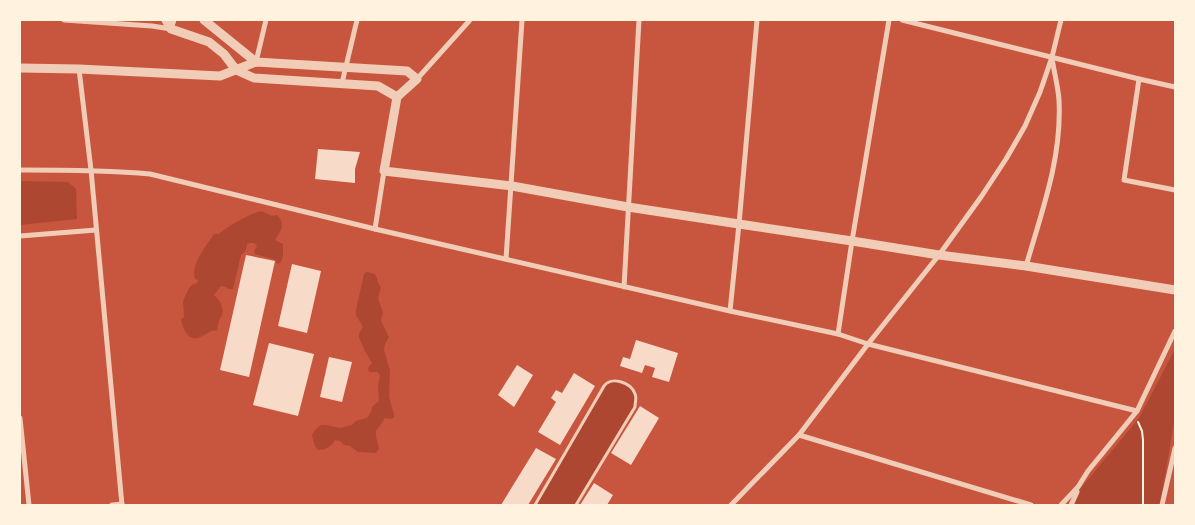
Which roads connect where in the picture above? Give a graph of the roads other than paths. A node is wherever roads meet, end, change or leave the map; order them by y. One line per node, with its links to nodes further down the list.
1 (64, 20): 13 (street)
2 (166, 20): 13 (street)
3 (204, 20): 15 (street)
4 (266, 20): 15 (street)
5 (357, 20): 16 (street)
6 (470, 20): 20 (street)
7 (522, 20): 28 (street)
8 (639, 20): 30 (street)
9 (757, 20): 31 (street)
10 (889, 20): 35 (street)
11 (902, 20): 14 (street)
12 (1061, 20): 14 (street)
13 (173, 25): 19 (street)
14 (1052, 57): 21 (street); 36 (street); 38 (street)
15 (256, 62): 16 (street); 19 (street)
16 (346, 67): 20 (street); 22 (street)
17 (20, 68): 18 (street)
18 (79, 69): 19 (street); 26 (street)
19 (236, 70): 22 (street)
20 (417, 79): 24 (street)
21 (1139, 79): 23 (street); 29 (street)
22 (342, 83): 24 (street)
23 (1175, 87)
24 (397, 97): 27 (street)
25 (20, 170): 26 (street)
26 (91, 170): 32 (street); 33 (street)
27 (384, 171): 28 (street); 33 (street)
28 (512, 186): 30 (street); 37 (street)
29 (1175, 190)
30 (628, 207): 31 (street); 39 (street)
31 (740, 224): 35 (street); 41 (street)
32 (96, 230): 34 (street); 52 (street)
33 (375, 230): 37 (street)
34 (20, 236)
35 (852, 240): 36 (street); 43 (street)
36 (939, 255): 38 (street); 44 (street)
37 (506, 259): 39 (street)
38 (1026, 266): 40 (street)
39 (624, 286): 41 (street)
40 (1175, 290)
41 (730, 311): 43 (street)
42 (1175, 331): 45 (street)
43 (838, 334): 44 (street)
44 (868, 344): 45 (street); 47 (street)
45 (1137, 411): 49 (street)
46 (20, 418): 50 (street)
47 (799, 435): 55 (street); 56 (street)
48 (1175, 448): 59 (street)
49 (1078, 487): 57 (street); 58 (street)
50 (29, 505)
51 (112, 505): 52 (street)
52 (122, 505)
53 (535, 505): 54 (lane)
54 (576, 505)
55 (731, 505)
56 (1031, 505)
57 (1061, 505)
58 (1071, 505)
59 (1162, 505)

